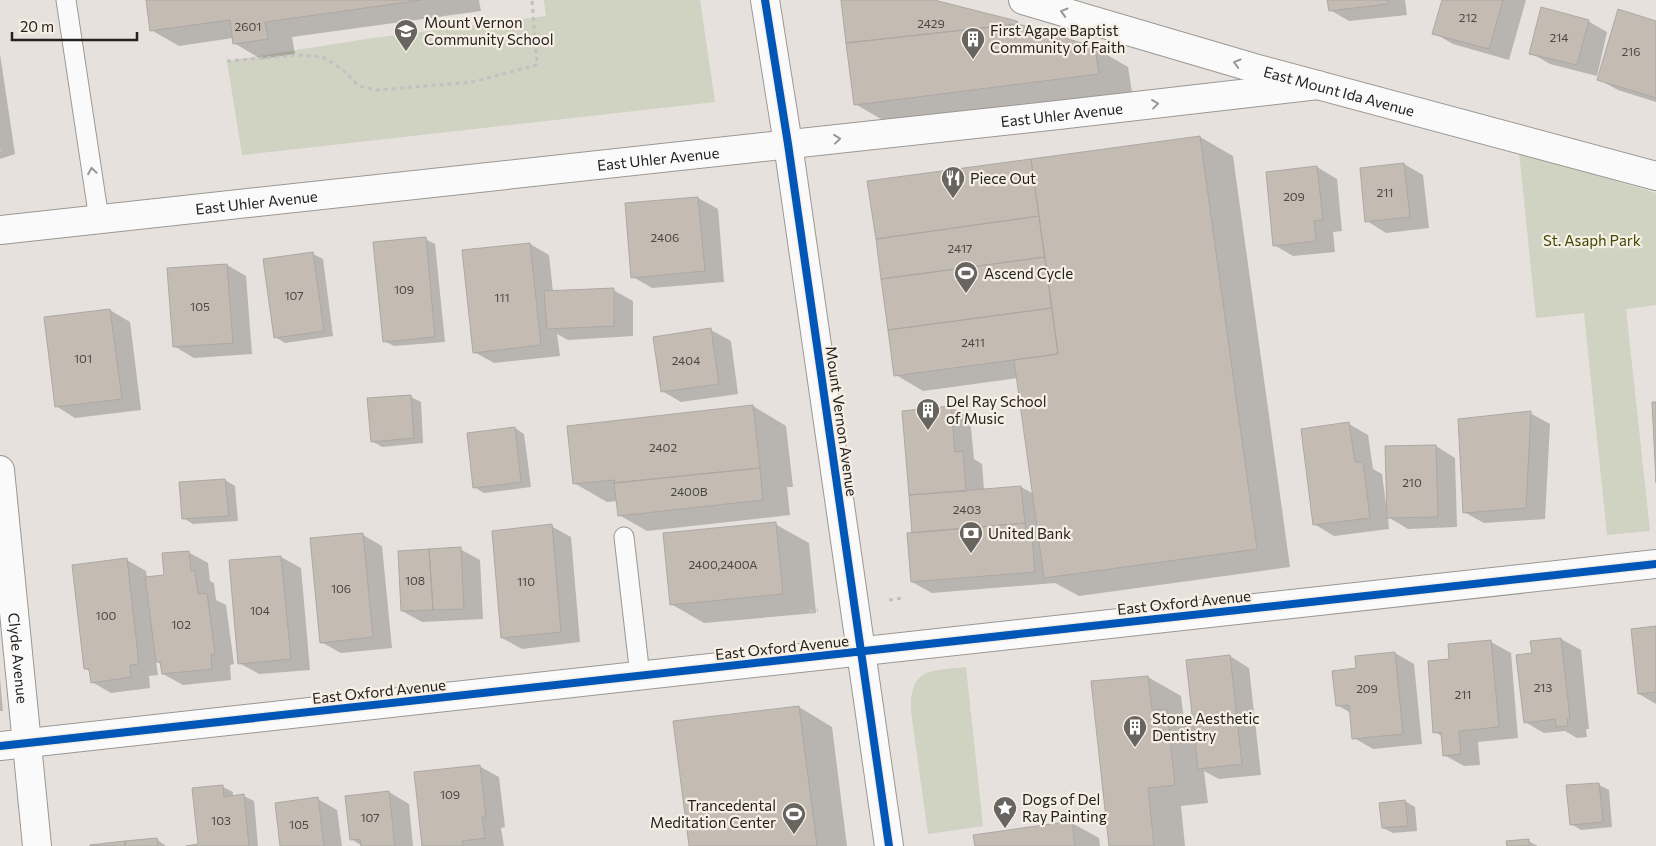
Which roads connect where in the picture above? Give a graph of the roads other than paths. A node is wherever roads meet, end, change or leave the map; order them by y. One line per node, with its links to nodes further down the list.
1 (66, 0): 7 (lane, one-way to 1)
2 (765, 0): 5 (street, Mount Vernon Avenue)
3 (1024, 0): 4 (street, East Mount Ida Avenue, one-way to 3)
4 (1318, 85): 5 (street, East Uhler Avenue, one-way to 4); 6 (street, East Mount Ida Avenue)
5 (788, 144): 7 (street, East Uhler Avenue); 12 (street, Mount Vernon Avenue)
6 (1656, 176)
7 (100, 219): 8 (street, East Uhler Avenue)
8 (0, 230)
9 (0, 470): 14 (street, Clyde Avenue)
10 (624, 537): 13 (lane)
11 (1656, 564): 12 (street, East Oxford Avenue)
12 (862, 652): 13 (street, East Oxford Avenue); 17 (street, Mount Vernon Avenue)
13 (640, 676): 14 (street, East Oxford Avenue)
14 (27, 743): 15 (street, East Oxford Avenue); 16 (street, Clyde Avenue)
15 (0, 746)
16 (37, 846)
17 (889, 846)

